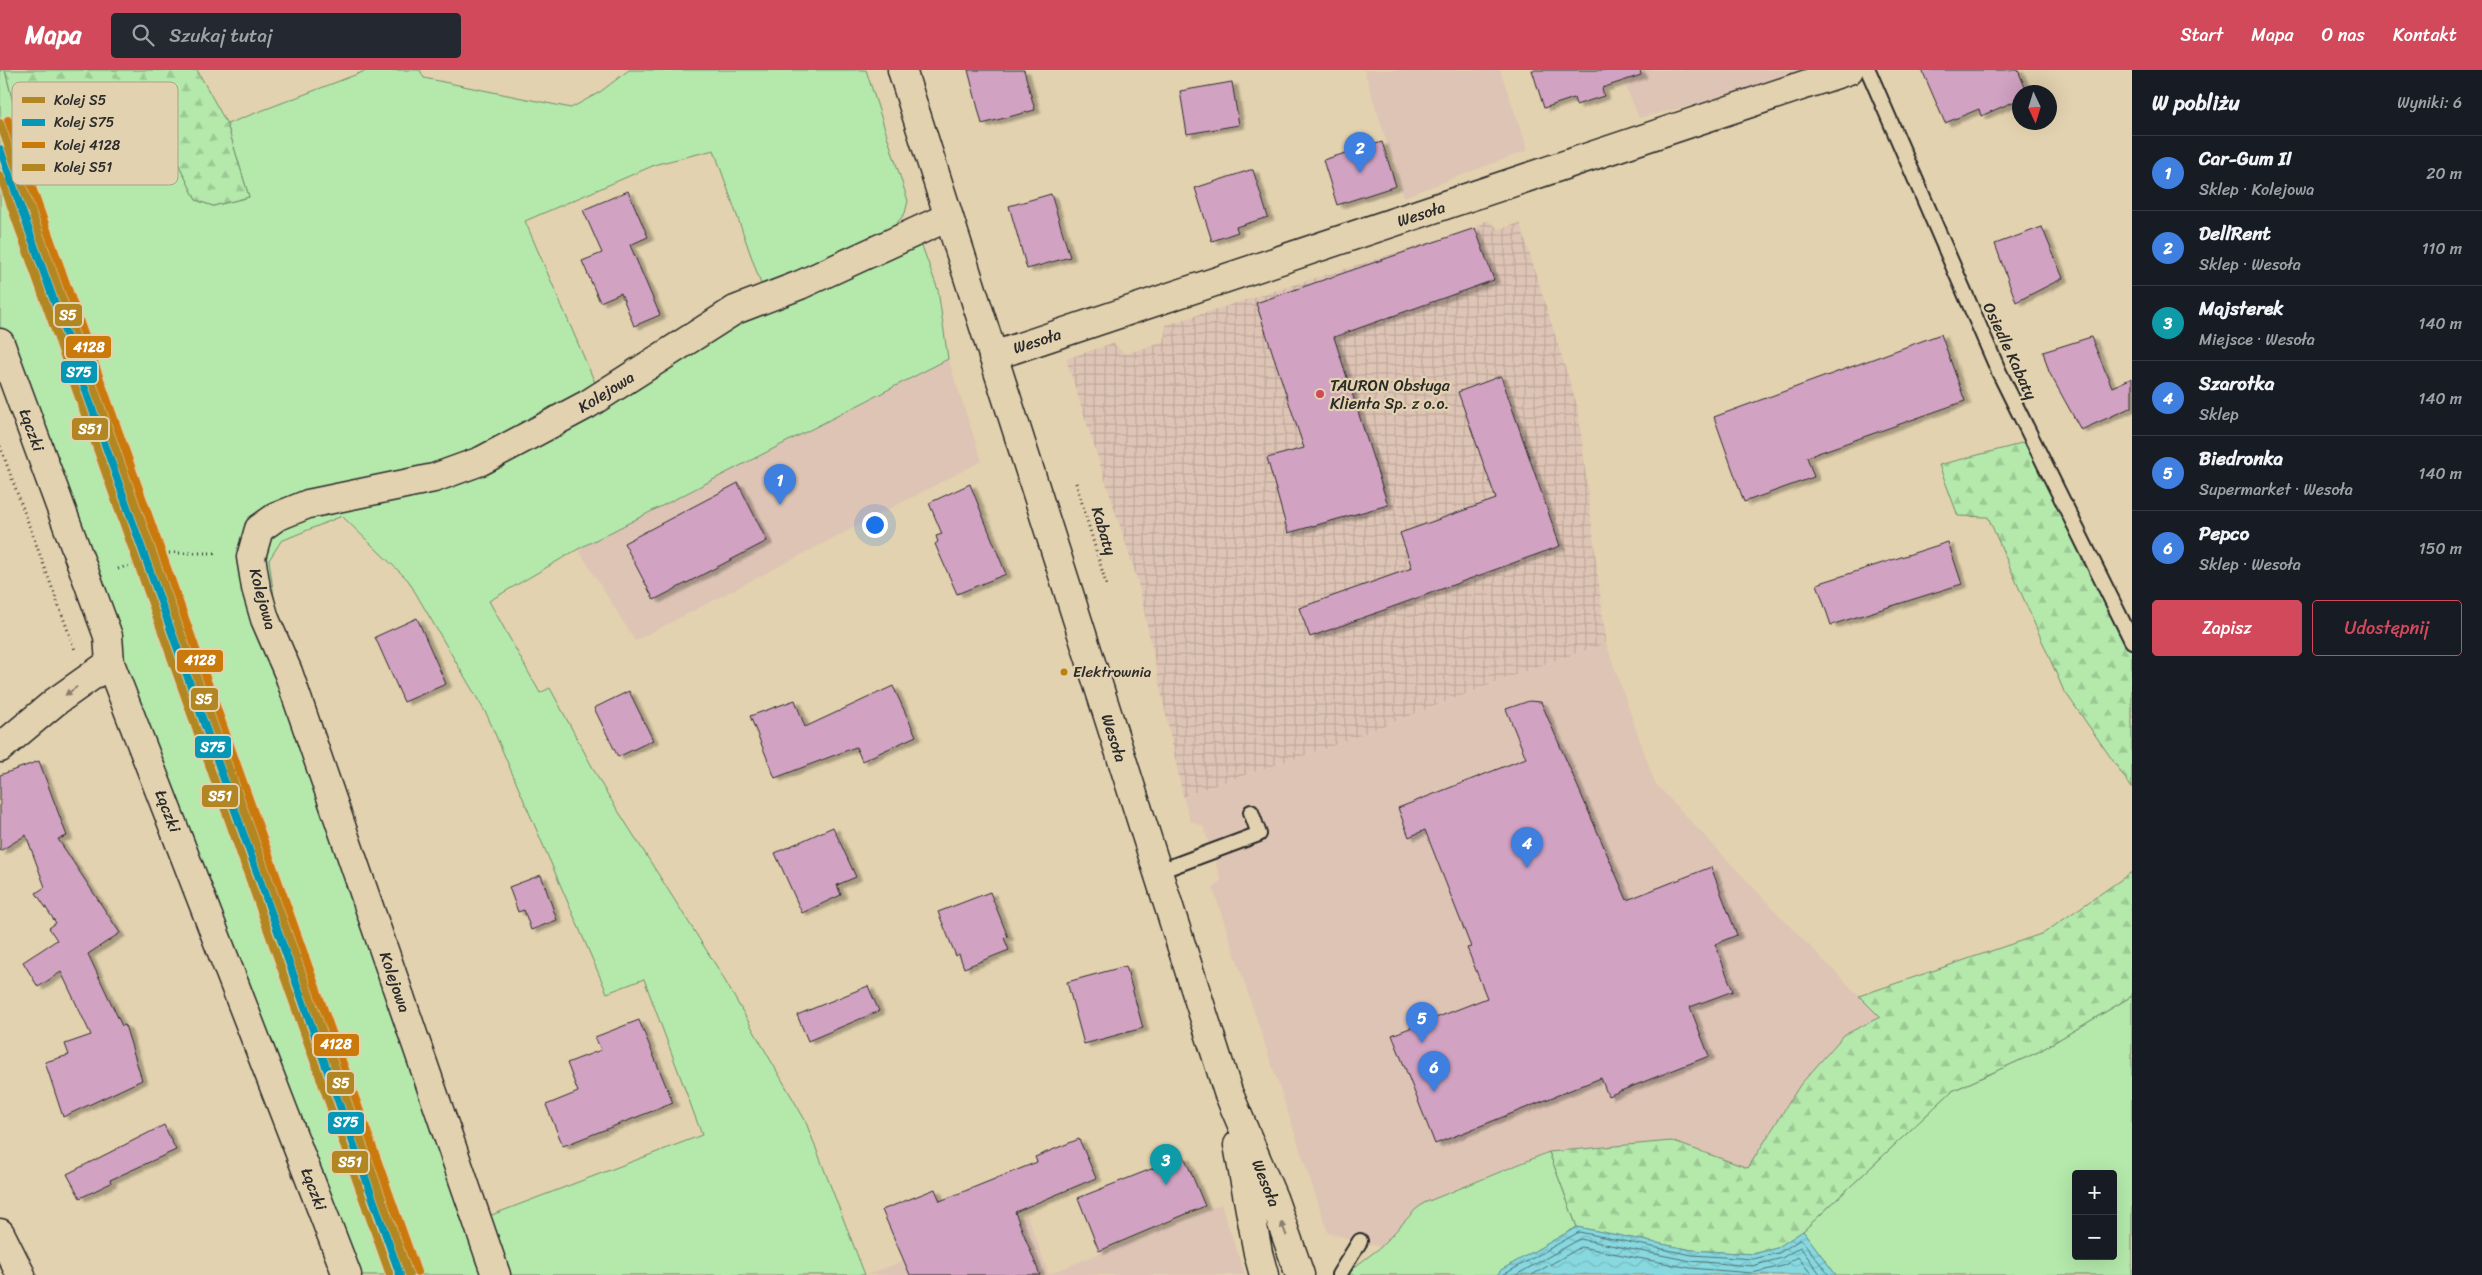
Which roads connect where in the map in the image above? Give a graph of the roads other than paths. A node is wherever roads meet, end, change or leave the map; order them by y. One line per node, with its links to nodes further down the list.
1 (902, 70): 4 (street, Wesoła)
2 (1849, 70): 6 (street, Wesoła)
3 (1868, 70): 7 (lane, Osiedle Kabaty)
4 (948, 217): 6 (street, Wesoła); 17 (street, Kolejowa)
5 (0, 343): 8 (street, Łączki)
6 (993, 356): 11 (street, Wesoła)
7 (2132, 641)
8 (110, 663): 9 (street, one-way to 9); 16 (street, Łączki)
9 (0, 748)
10 (1251, 812): 11 (lane)
11 (1157, 872): 12 (street, Wesoła)
12 (1228, 1092): 18 (street, Wesoła); 19 (street, Wesoła, one-way to 12)
13 (0, 1233): 15 (street)
14 (1360, 1241): 20 (lane)
15 (21, 1275)
16 (348, 1275)
17 (496, 1275)
18 (1264, 1275)
19 (1300, 1275)
20 (1339, 1275)

